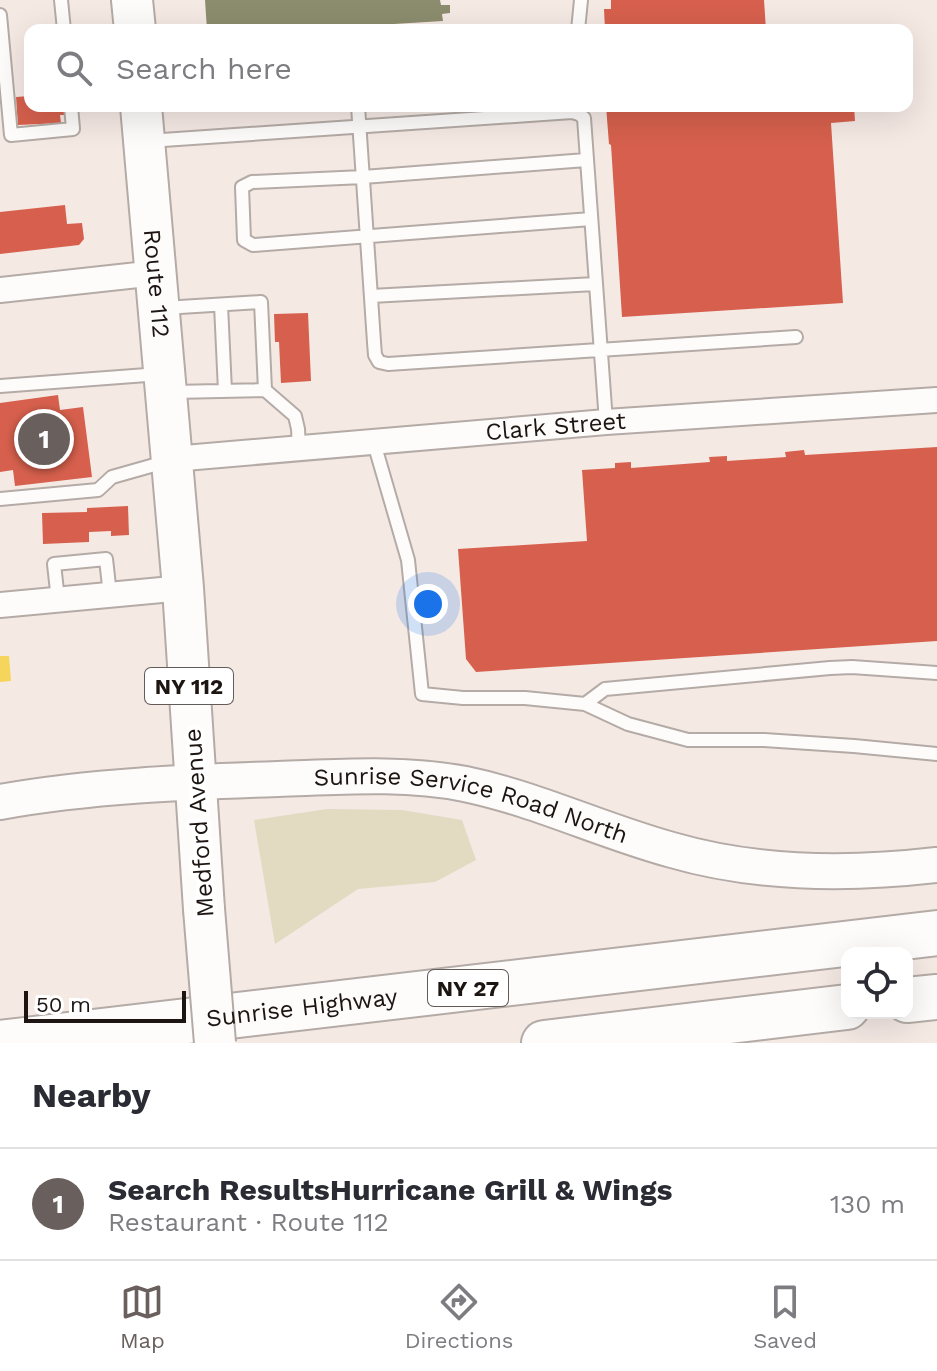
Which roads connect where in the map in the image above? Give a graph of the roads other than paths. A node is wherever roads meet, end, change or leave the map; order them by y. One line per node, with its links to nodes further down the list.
1 (61, 0): 5 (lane)
2 (132, 0): 6 (main road)
3 (581, 0): 7 (lane)
4 (0, 15): 8 (lane)
5 (63, 24)
6 (134, 24)
7 (579, 24)
8 (72, 112)
9 (358, 112): 13 (lane)
10 (572, 112): 13 (lane)
11 (580, 112): 14 (lane)
12 (143, 124): 13 (lane); 20 (main road, Route 112 / NY 112)
13 (359, 127): 15 (lane)
14 (586, 160): 15 (lane); 16 (lane)
15 (363, 177): 17 (lane); 17 (lane)
16 (591, 219): 17 (lane); 18 (lane)
17 (367, 235): 21 (lane)
18 (595, 284): 21 (lane); 24 (lane)
19 (0, 290): 20 (street)
20 (158, 290): 22 (lane); 25 (main road, Route 112 / NY 112)
21 (371, 296): 24 (lane)
22 (221, 305): 27 (lane); 28 (lane)
23 (796, 337): 24 (lane)
24 (600, 350): 30 (lane)
25 (166, 383): 26 (lane); 28 (lane); 33 (main road, Route 112 / NY 112)
26 (0, 386)
27 (265, 390): 28 (lane); 32 (lane)
28 (225, 391)
29 (937, 400): 30 (street, Clark Street)
30 (606, 422): 31 (street, Clark Street)
31 (374, 443): 32 (street, Clark Street); 40 (lane)
32 (299, 448): 33 (street, Clark Street)
33 (173, 459): 34 (lane); 35 (main road, Medford Avenue / NY 112)
34 (0, 499)
35 (183, 588): 36 (street); 42 (main road, Medford Avenue / NY 112)
36 (110, 595): 37 (street); 37 (lane)
37 (58, 600): 38 (street)
38 (0, 605)
39 (937, 673): 40 (lane)
40 (585, 704): 41 (lane)
41 (936, 753)
42 (196, 783): 43 (main road, Sunrise Service Road North); 44 (main road, Sunrise Service Road North); 50 (main road, Medford Avenue / NY 112, bridge)
43 (0, 802)
44 (937, 865)
45 (937, 933): 49 (highway, Sunrise Highway / NY 27)
46 (937, 997): 47 (highway)
47 (913, 999)
48 (841, 1008): 51 (highway)
49 (0, 1043)
50 (215, 1043)
51 (544, 1043)

